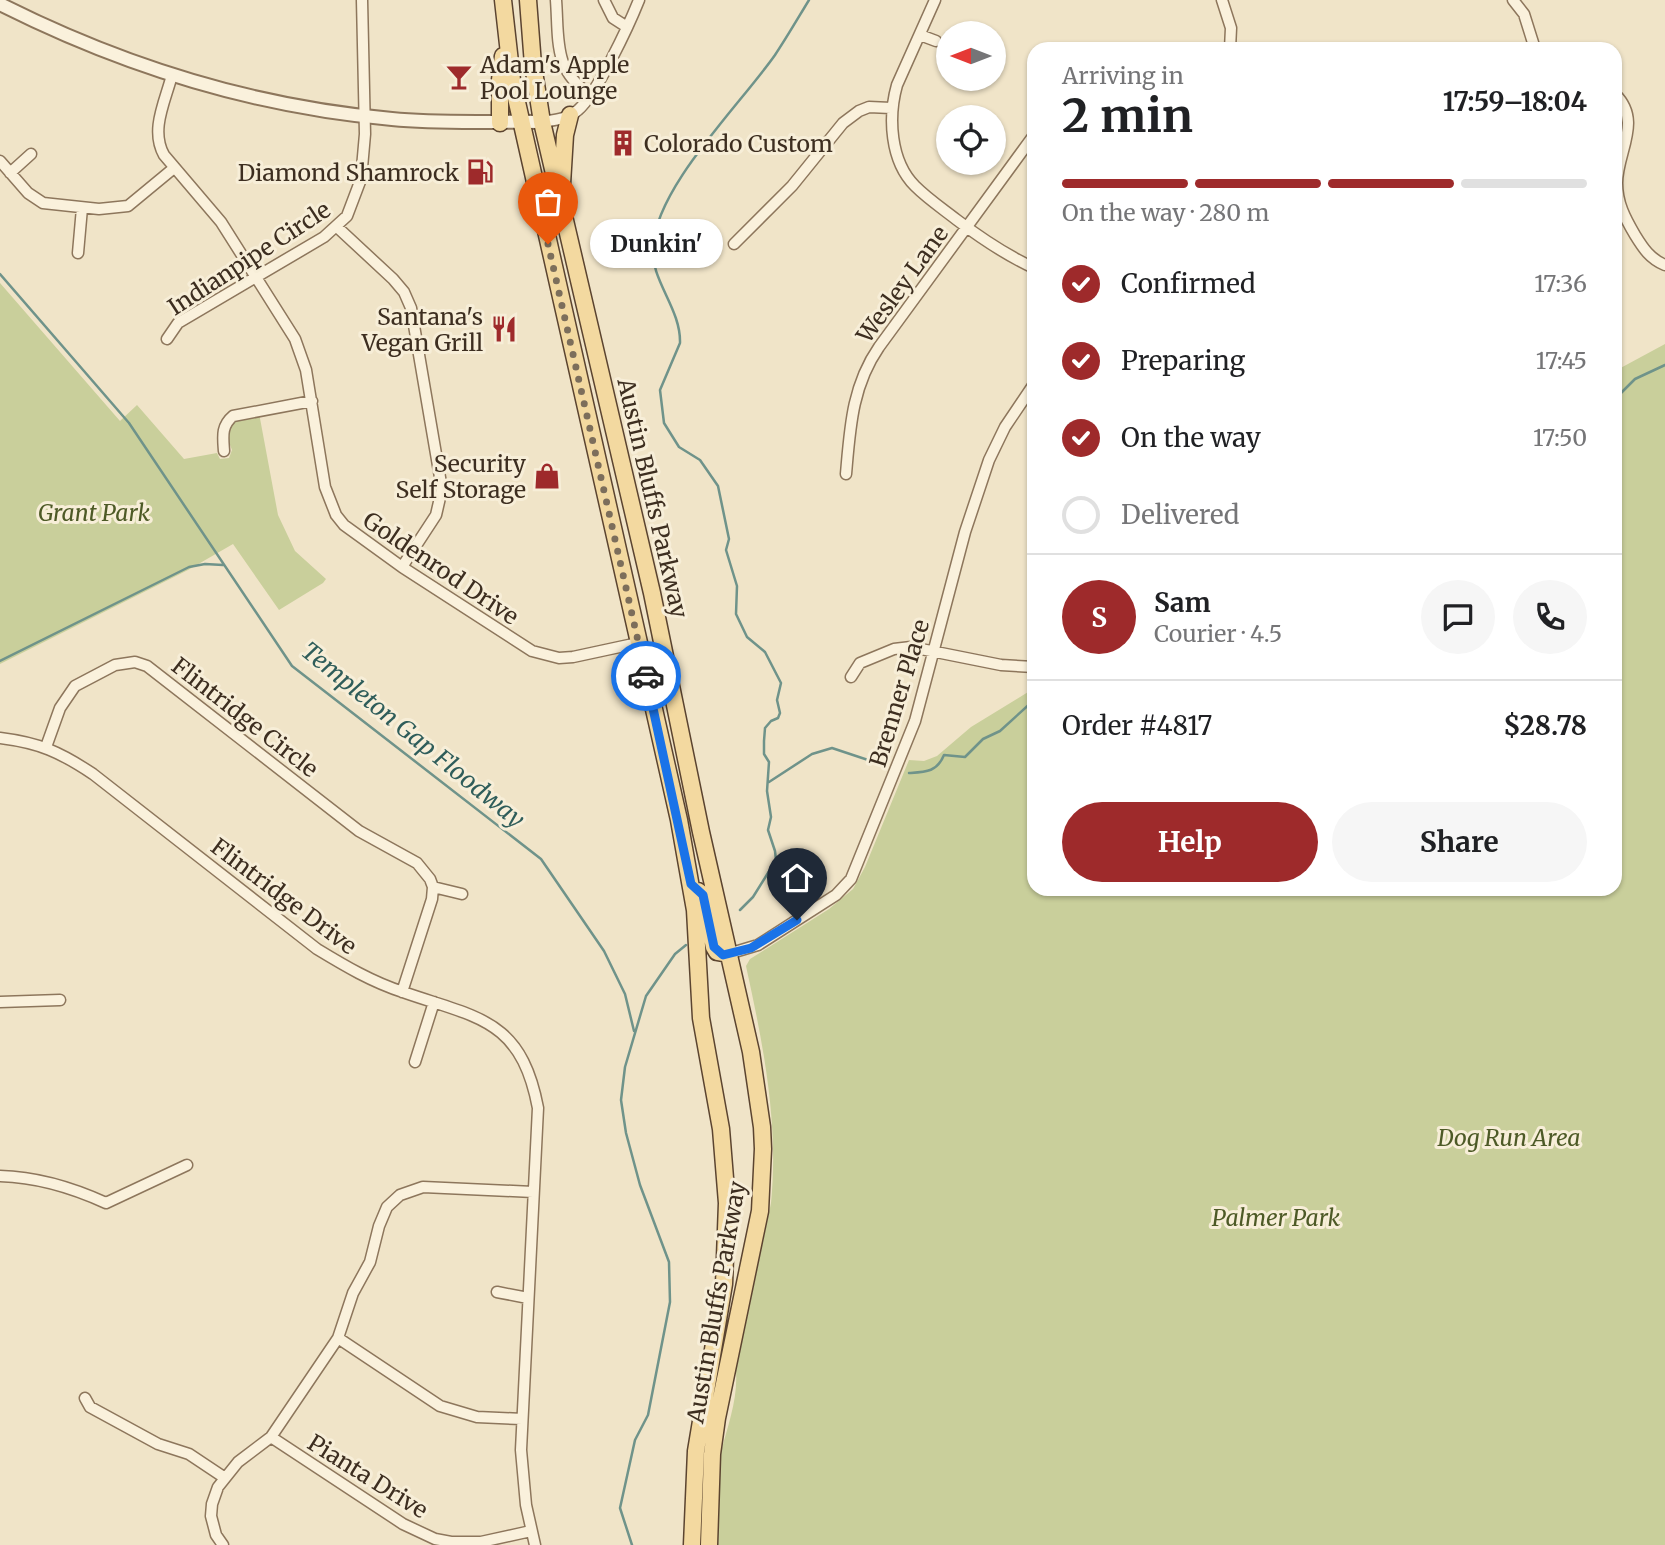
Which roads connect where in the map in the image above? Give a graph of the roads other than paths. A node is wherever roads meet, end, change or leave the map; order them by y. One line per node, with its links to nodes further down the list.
1 (362, 0): 22 (street, Indianpipe Circle)
2 (503, 0): 16 (main road, Austin Bluffs Parkway)
3 (528, 0): 24 (main road, Austin Bluffs Parkway)
4 (556, 0): 18 (street)
5 (604, 0): 11 (street)
6 (639, 0): 11 (street)
7 (935, 0): 12 (street)
8 (1222, 0): 14 (street)
9 (1517, 1): 15 (street)
10 (0, 4): 17 (street)
11 (627, 27): 18 (street)
12 (920, 35): 13 (street); 20 (street)
13 (936, 41)
14 (1230, 42)
15 (1533, 42)
16 (506, 44): 23 (main road, Austin Bluffs Parkway); 25 (main road)
17 (172, 75): 22 (street); 30 (street, Goldenrod Drive)
18 (590, 94): 21 (street)
19 (1622, 103): 28 (street)
20 (891, 108): 36 (street); 37 (street)
21 (570, 115): 24 (street); 32 (main road)
22 (365, 116): 25 (street); 35 (street, Indianpipe Circle)
23 (521, 122): 24 (street); 25 (street); 48 (main road, Austin Bluffs Parkway)
24 (541, 122): 32 (main road, Austin Bluffs Parkway)
25 (500, 123)
26 (1027, 145): 36 (street, Wesley Lane)
27 (31, 154): 31 (street)
28 (1622, 158)
29 (0, 161): 31 (street)
30 (174, 168): 33 (street); 41 (street, Goldenrod Drive)
31 (10, 173): 33 (street)
32 (562, 207): 57 (main road, Austin Bluffs Parkway)
33 (82, 208): 38 (street)
34 (1622, 212): 40 (street)
35 (337, 227): 41 (street, Indianpipe Circle); 47 (street)
36 (967, 228): 39 (street); 46 (street, Wesley Lane)
37 (734, 244)
38 (78, 253)
39 (1027, 265)
40 (1665, 265)
41 (256, 277): 42 (street, Indianpipe Circle); 44 (street, Goldenrod Drive)
42 (167, 339)
43 (1027, 395): 49 (street, Brenner Place)
44 (312, 401): 45 (street); 47 (street, Goldenrod Drive)
45 (224, 451)
46 (846, 474)
47 (402, 567): 48 (street, Goldenrod Drive)
48 (638, 643): 54 (main road, Austin Bluffs Parkway)
49 (934, 651): 50 (street); 51 (street); 57 (street, Brenner Place)
50 (1027, 667)
51 (851, 677)
52 (0, 738): 53 (street, Flintridge Drive)
53 (46, 747): 55 (street, Flintridge Circle); 58 (street, Flintridge Drive)
54 (691, 884): 57 (main road); 76 (main road, Austin Bluffs Parkway)
55 (433, 887): 56 (street); 58 (street)
56 (462, 894)
57 (728, 954): 77 (main road, Austin Bluffs Parkway)
58 (402, 992): 61 (street, Flintridge Drive)
59 (60, 1000): 60 (street)
60 (0, 1002)
61 (434, 1002): 62 (street); 65 (street, Flintridge Drive)
62 (415, 1062)
63 (187, 1165): 64 (street)
64 (0, 1175)
65 (533, 1192): 67 (street, Flintridge Drive); 68 (street)
66 (497, 1292): 67 (street)
67 (528, 1298): 70 (street, Flintridge Drive)
68 (338, 1338): 70 (street); 71 (street)
69 (85, 1398): 72 (street)
70 (522, 1419): 73 (street, Flintridge Drive)
71 (271, 1437): 72 (street); 73 (street, Pianta Drive)
72 (225, 1478): 74 (street)
73 (531, 1531): 75 (street, Flintridge Drive)
74 (222, 1545)
75 (535, 1545)
76 (692, 1545)
77 (709, 1545)

